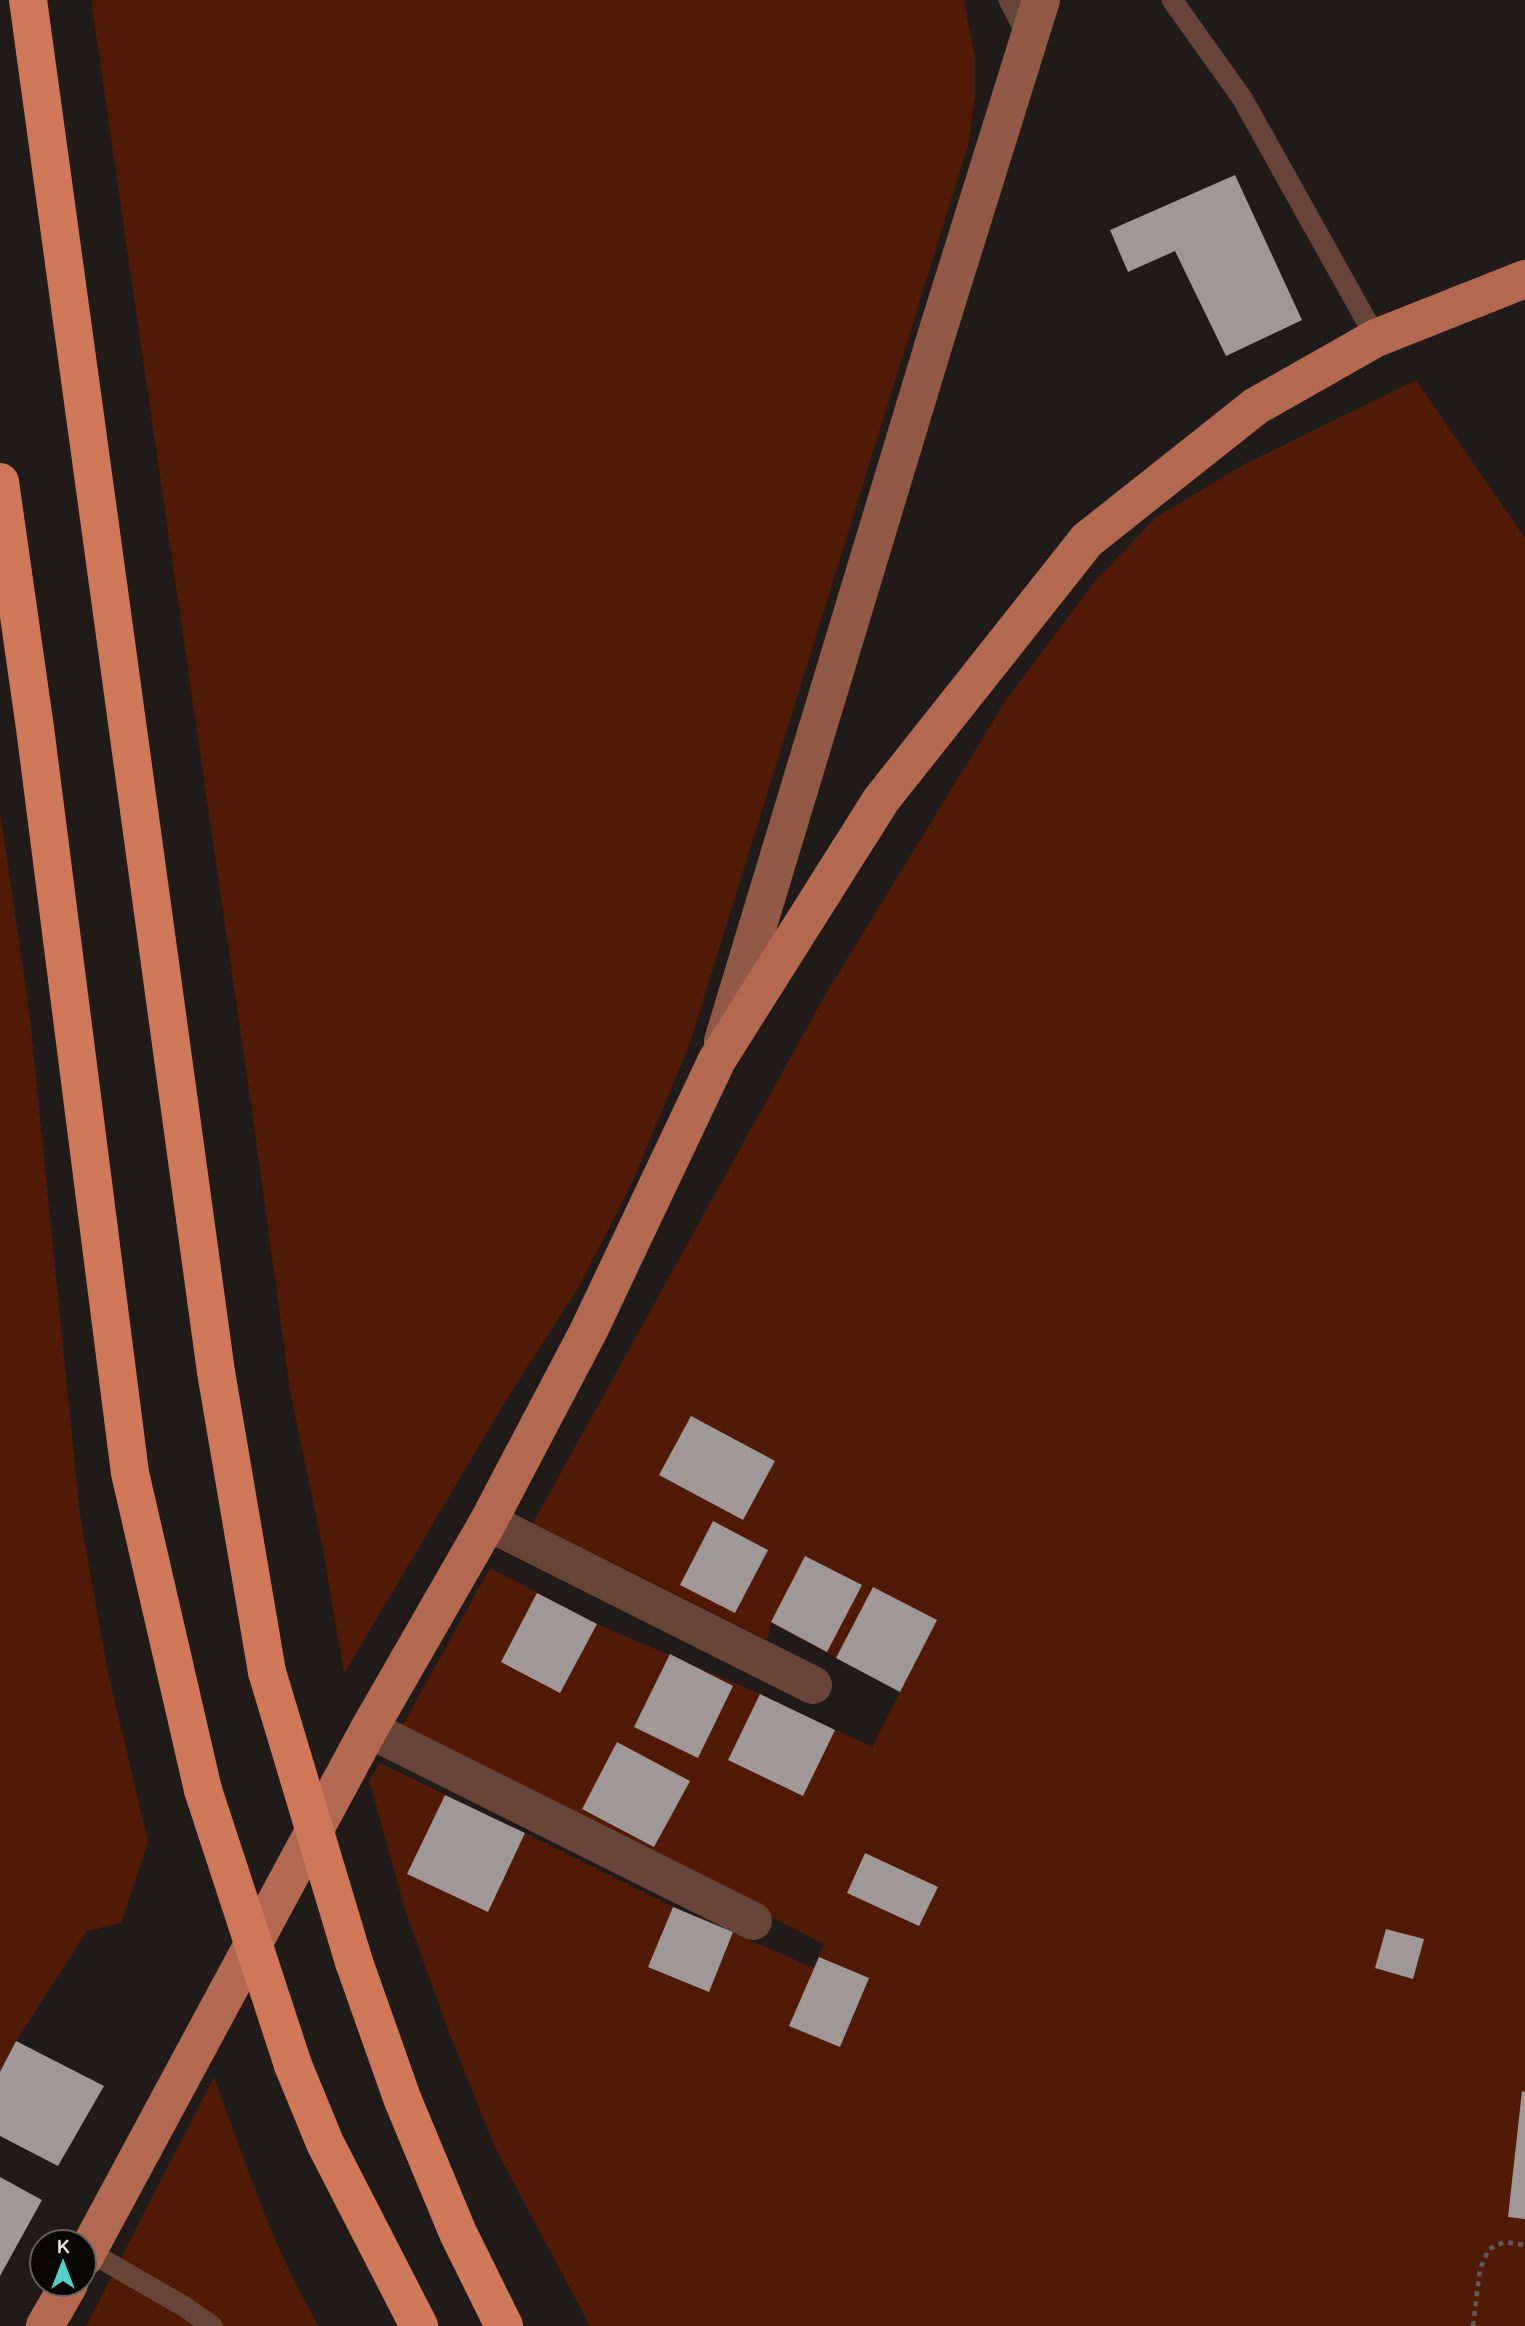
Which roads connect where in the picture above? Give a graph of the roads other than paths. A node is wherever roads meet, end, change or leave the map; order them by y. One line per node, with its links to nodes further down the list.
1 (27, 0): 20 (highway, bridge)
2 (1009, 0): 5 (lane)
3 (1041, 0): 5 (street)
4 (1172, 0): 7 (lane)
5 (1029, 40): 9 (street)
6 (1525, 279): 7 (main road)
7 (1376, 338): 9 (main road)
8 (0, 482): 19 (highway, bridge)
9 (717, 1060): 10 (main road)
10 (488, 1522): 11 (street); 12 (main road)
11 (813, 1685)
12 (369, 1729): 13 (street); 14 (main road)
13 (752, 1921)
14 (98, 2232)
15 (98, 2260): 18 (lane)
16 (61, 2298): 17 (main road)
17 (46, 2326)
18 (212, 2326)
19 (419, 2326)
20 (504, 2326)

